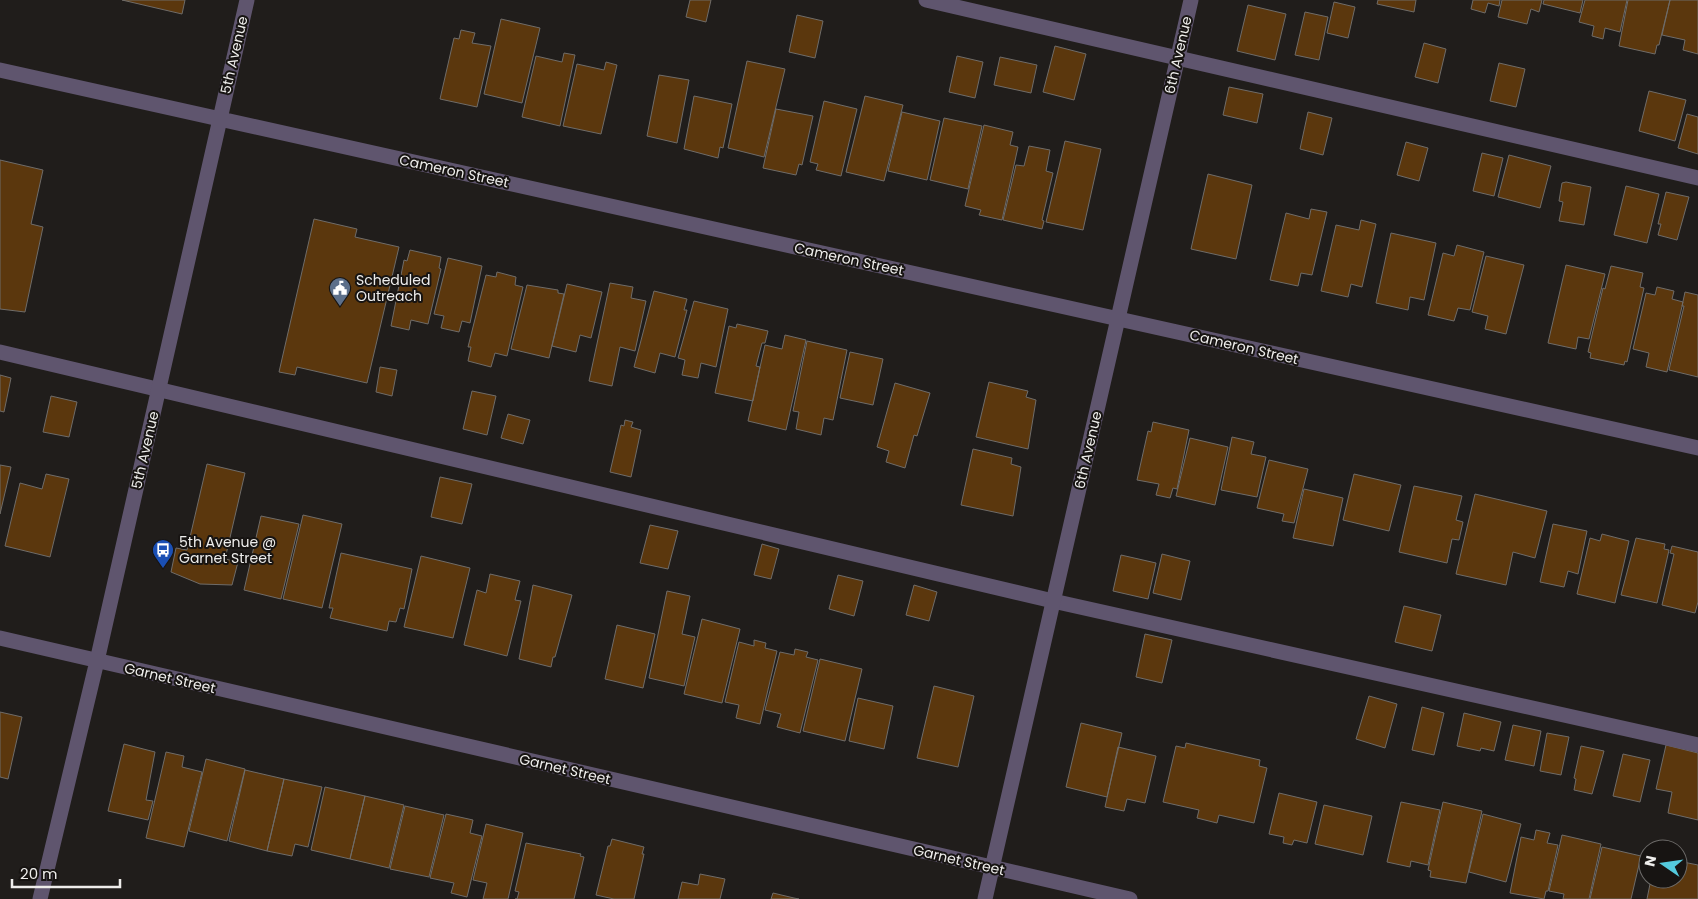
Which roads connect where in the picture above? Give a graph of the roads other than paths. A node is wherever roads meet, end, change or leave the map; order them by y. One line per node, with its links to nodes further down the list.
1 (247, 0): 6 (street, 5th Avenue)
2 (926, 0): 4 (street)
3 (1191, 0): 4 (street, 6th Avenue)
4 (1178, 56): 7 (street); 8 (street, 6th Avenue)
5 (0, 70): 6 (street, Cameron Street)
6 (219, 120): 8 (street, Cameron Street); 10 (street, 5th Avenue)
7 (1698, 178)
8 (1118, 318): 11 (street, Cameron Street); 12 (street, 6th Avenue)
9 (0, 352): 10 (street)
10 (158, 390): 12 (street); 14 (street, 5th Avenue)
11 (1698, 448)
12 (1053, 601): 15 (street); 16 (street, 6th Avenue)
13 (0, 638): 14 (street, Garnet Street)
14 (97, 661): 16 (street, Garnet Street); 17 (street, 5th Avenue)
15 (1698, 745)
16 (992, 868): 18 (street, 6th Avenue); 19 (street, Garnet Street)
17 (40, 899)
18 (985, 899)
19 (1130, 899)

